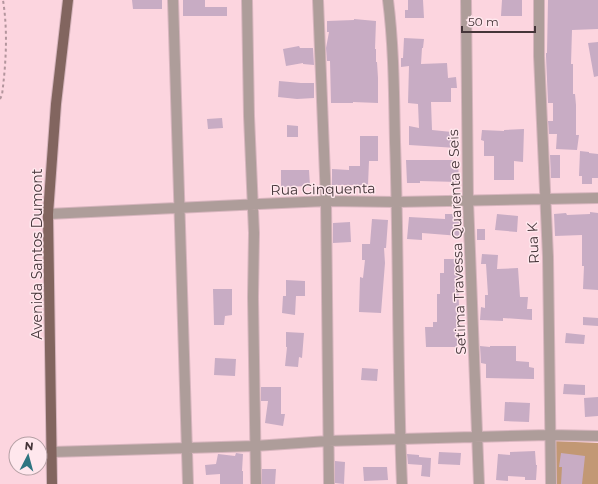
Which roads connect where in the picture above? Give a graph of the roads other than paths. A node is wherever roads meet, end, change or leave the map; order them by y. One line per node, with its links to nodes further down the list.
1 (68, 0): 15 (main road, Avenida Santos Dumont)
2 (173, 0): 14 (street)
3 (247, 0): 13 (street)
4 (318, 0): 11 (street)
5 (388, 0): 12 (street)
6 (466, 0): 10 (street, Setima Travessa Quarenta e Seis)
7 (539, 0): 9 (street, Rua K)
8 (598, 198): 9 (street, Rua Cinquenta)
9 (544, 199): 10 (street, Rua Cinquenta); 16 (street, Rua K)
10 (468, 200): 12 (street, Rua Cinquenta); 18 (street, Setima Travessa Quarenta e Seis)
11 (326, 201): 12 (street, Rua Cinquenta); 13 (street, Rua Cinquenta); 20 (street)
12 (397, 202): 19 (street)
13 (253, 205): 14 (street, Rua Cinquenta); 21 (street)
14 (180, 208): 15 (street, Rua Cinquenta); 22 (street)
15 (48, 214): 23 (main road, Avenida Santos Dumont)
16 (549, 435): 17 (street); 18 (street); 30 (street, Rua K)
17 (598, 436)
18 (477, 438): 19 (street); 29 (street, Setima Travessa Quarenta e Seis)
19 (400, 439): 20 (street); 28 (street)
20 (328, 440): 21 (street); 27 (street)
21 (255, 446): 22 (street); 26 (street)
22 (187, 448): 23 (street); 25 (street)
23 (52, 452): 24 (main road, Avenida Santos Dumont)
24 (52, 484)
25 (188, 484)
26 (256, 484)
27 (329, 484)
28 (402, 484)
29 (479, 484)
30 (551, 484)

